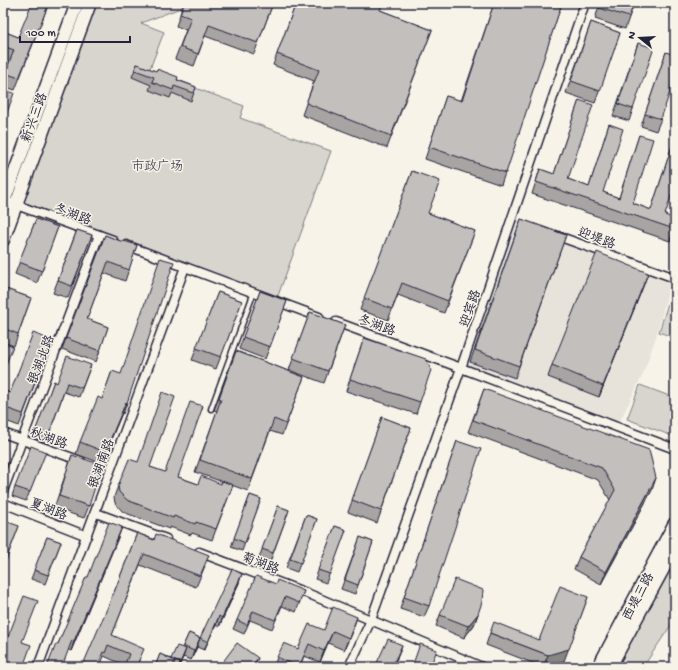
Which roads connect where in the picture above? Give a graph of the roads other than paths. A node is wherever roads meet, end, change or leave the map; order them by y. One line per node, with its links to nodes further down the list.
1 (77, 3): 4 (main road, 新兴三路)
2 (90, 3): 4 (main road, 新兴三路)
3 (585, 3): 11 (street, 迎宾路)
4 (7, 202): 6 (street, 冬湖路); 7 (main road, 新兴三路)
5 (548, 232): 9 (street, 迎堤路)
6 (99, 235): 8 (street, 冬湖路); 14 (street, 银湖北路)
7 (3, 240)
8 (185, 267): 10 (street, 冬湖路); 19 (street, 银湖南路)
9 (675, 278)
10 (254, 292): 11 (street, 冬湖路); 12 (lane)
11 (461, 368): 15 (street, 冬湖路); 25 (street, 迎宾路)
12 (211, 409)
13 (3, 433): 14 (street, 秋湖路)
14 (22, 439): 16 (street, 秋湖路); 17 (street, 银湖北路)
15 (675, 449)
16 (88, 464)
17 (3, 491)
18 (3, 503): 21 (street, 夏湖路)
19 (96, 513): 21 (street, 银湖南路); 22 (street)
20 (675, 524): 29 (main road, 西堤三路)
21 (87, 536): 26 (street, 银湖南路)
22 (178, 544)
23 (675, 546): 30 (main road, 西堤三路)
24 (192, 549): 25 (street, 菊湖路)
25 (371, 620): 27 (street, 迎宾路); 28 (street, 菊湖路)
26 (38, 667)
27 (349, 667)
28 (482, 667)
29 (599, 667)
30 (609, 667)

